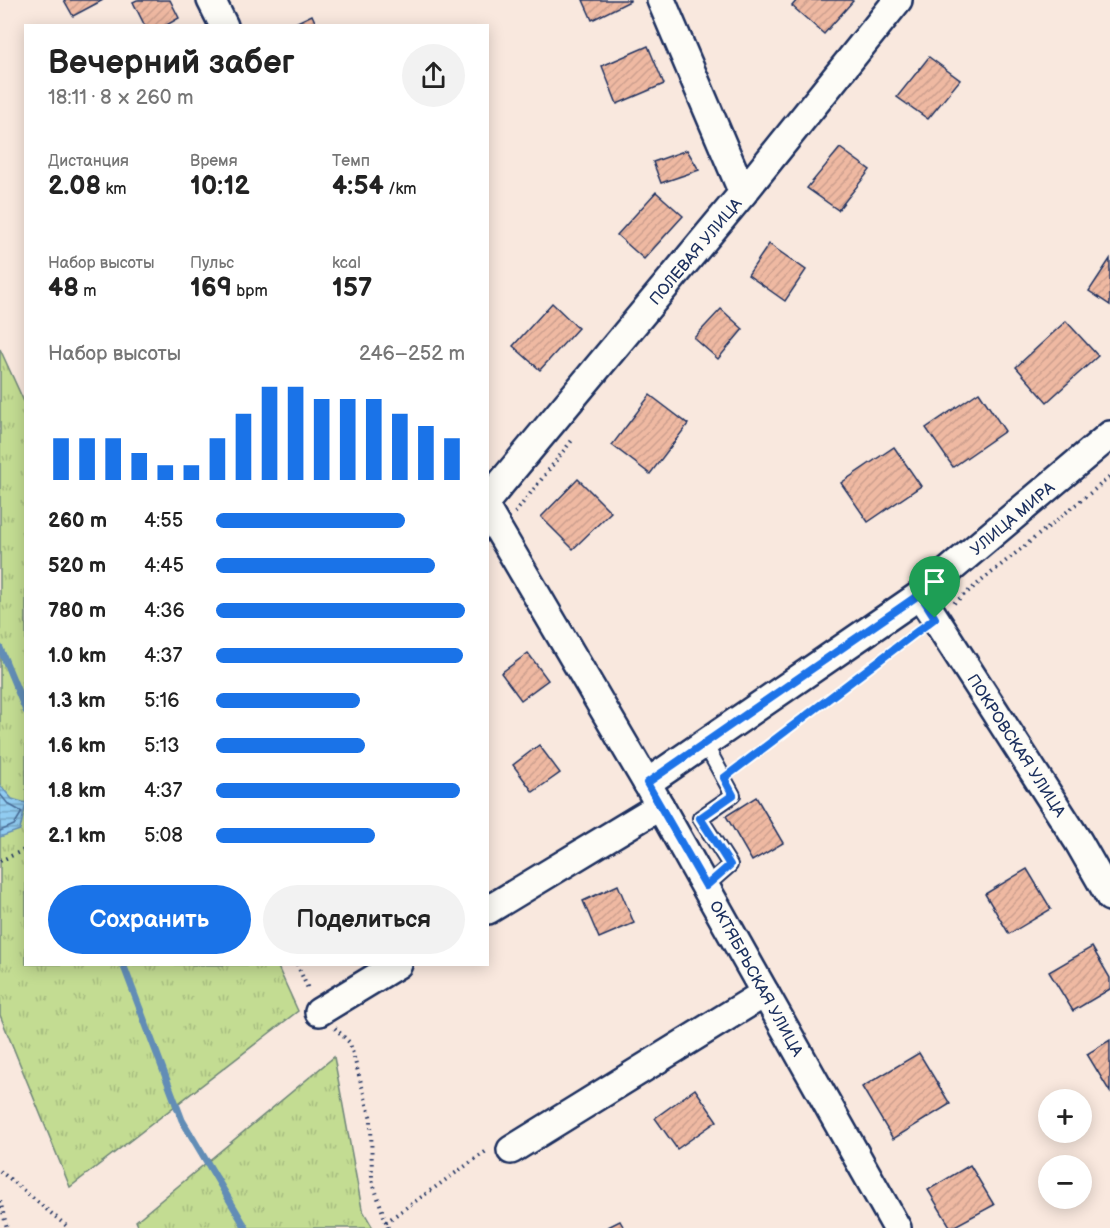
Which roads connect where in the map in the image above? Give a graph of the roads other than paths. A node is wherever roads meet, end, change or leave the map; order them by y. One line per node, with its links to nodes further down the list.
1 (211, 0): 4 (street)
2 (661, 0): 5 (street)
3 (898, 0): 5 (street, ПОЛЕВАЯ УЛИЦА)
4 (223, 24)
5 (743, 193): 7 (street, ПОЛЕВАЯ УЛИЦА)
6 (1110, 435): 9 (street, УЛИЦА МИРА)
7 (489, 498)
8 (489, 514): 11 (street, ОКТЯБРЬСКАЯ УЛИЦА)
9 (920, 594): 10 (street, УЛИЦА МИРА); 13 (street, ПОКРОВСКАЯ УЛИЦА)
10 (705, 744): 11 (street, УЛИЦА МИРА); 12 (lane)
11 (654, 794): 12 (street, ОКТЯБРЬСКАЯ УЛИЦА); 14 (street, УЛИЦА МИРА)
12 (706, 886): 16 (street, ОКТЯБРЬСКАЯ УЛИЦА)
13 (1110, 897)
14 (489, 909)
15 (395, 966): 17 (street)
16 (765, 993): 18 (street); 19 (street, ОКТЯБРЬСКАЯ УЛИЦА)
17 (320, 1012)
18 (511, 1150)
19 (897, 1228)

